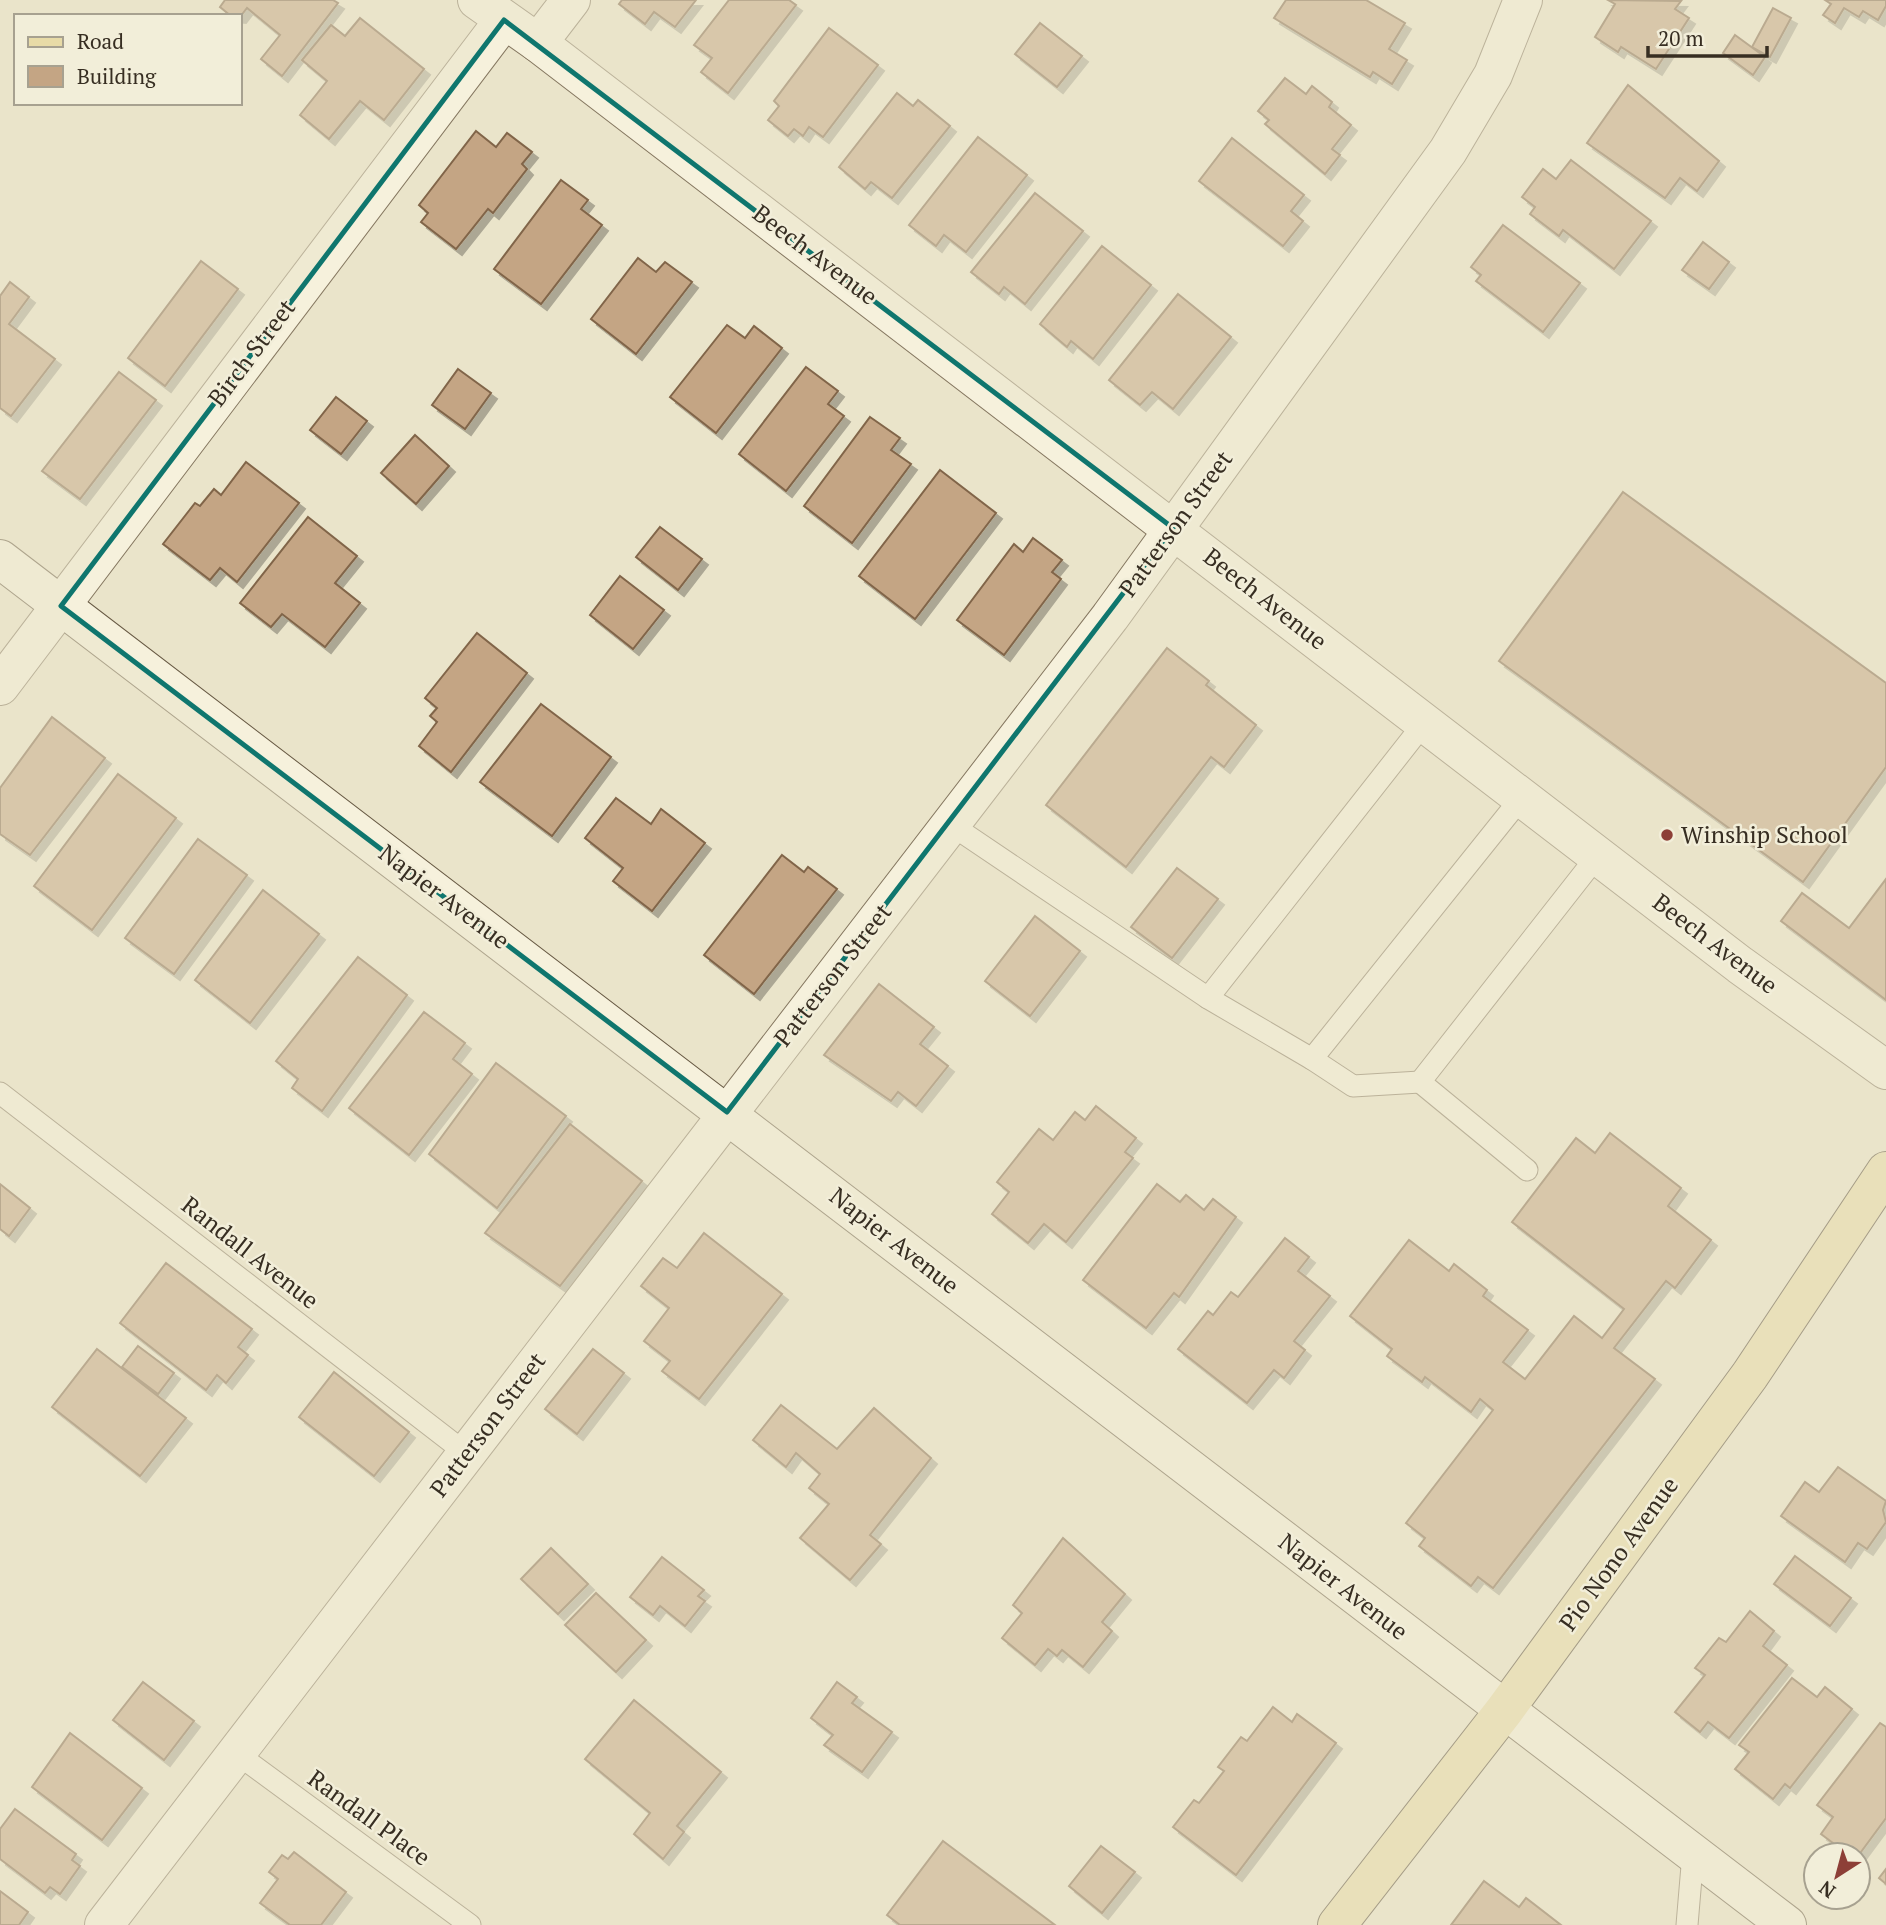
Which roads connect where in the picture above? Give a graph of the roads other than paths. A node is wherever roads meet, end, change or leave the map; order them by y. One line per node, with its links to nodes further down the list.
1 (571, 0): 4 (street)
2 (1523, 0): 5 (street, Patterson Street)
3 (490, 10): 4 (street, Beech Avenue); 7 (street, Birch Street)
4 (538, 43): 5 (street, Beech Avenue)
5 (1172, 528): 9 (street, Beech Avenue); 11 (street, Patterson Street)
6 (0, 559): 7 (street, Napier Avenue)
7 (61, 606): 8 (street, Birch Street); 18 (street, Napier Avenue)
8 (0, 686)
9 (1425, 722): 10 (street, Beech Avenue); 13 (lane)
10 (1522, 797): 12 (street, Beech Avenue); 14 (lane)
11 (950, 824): 13 (lane); 18 (street, Patterson Street)
12 (1598, 855): 15 (street, Beech Avenue); 16 (lane)
13 (1208, 998): 14 (lane)
14 (1312, 1059): 16 (lane)
15 (1886, 1070)
16 (1419, 1082): 19 (lane)
17 (0, 1093): 21 (lane, Randall Avenue)
18 (727, 1112): 21 (street, Patterson Street); 22 (street, Napier Avenue)
19 (1527, 1170)
20 (1886, 1171): 22 (main road, Pio Nono Avenue)
21 (467, 1454): 23 (street, Patterson Street)
22 (1504, 1711): 24 (street, Napier Avenue); 28 (main road, Pio Nono Avenue)
23 (236, 1753): 26 (street, Patterson Street); 27 (lane, Randall Place)
24 (1693, 1854): 25 (street, Napier Avenue); 29 (lane)
25 (1770, 1922)
26 (104, 1925)
27 (470, 1925)
28 (1337, 1925)
29 (1686, 1925)

